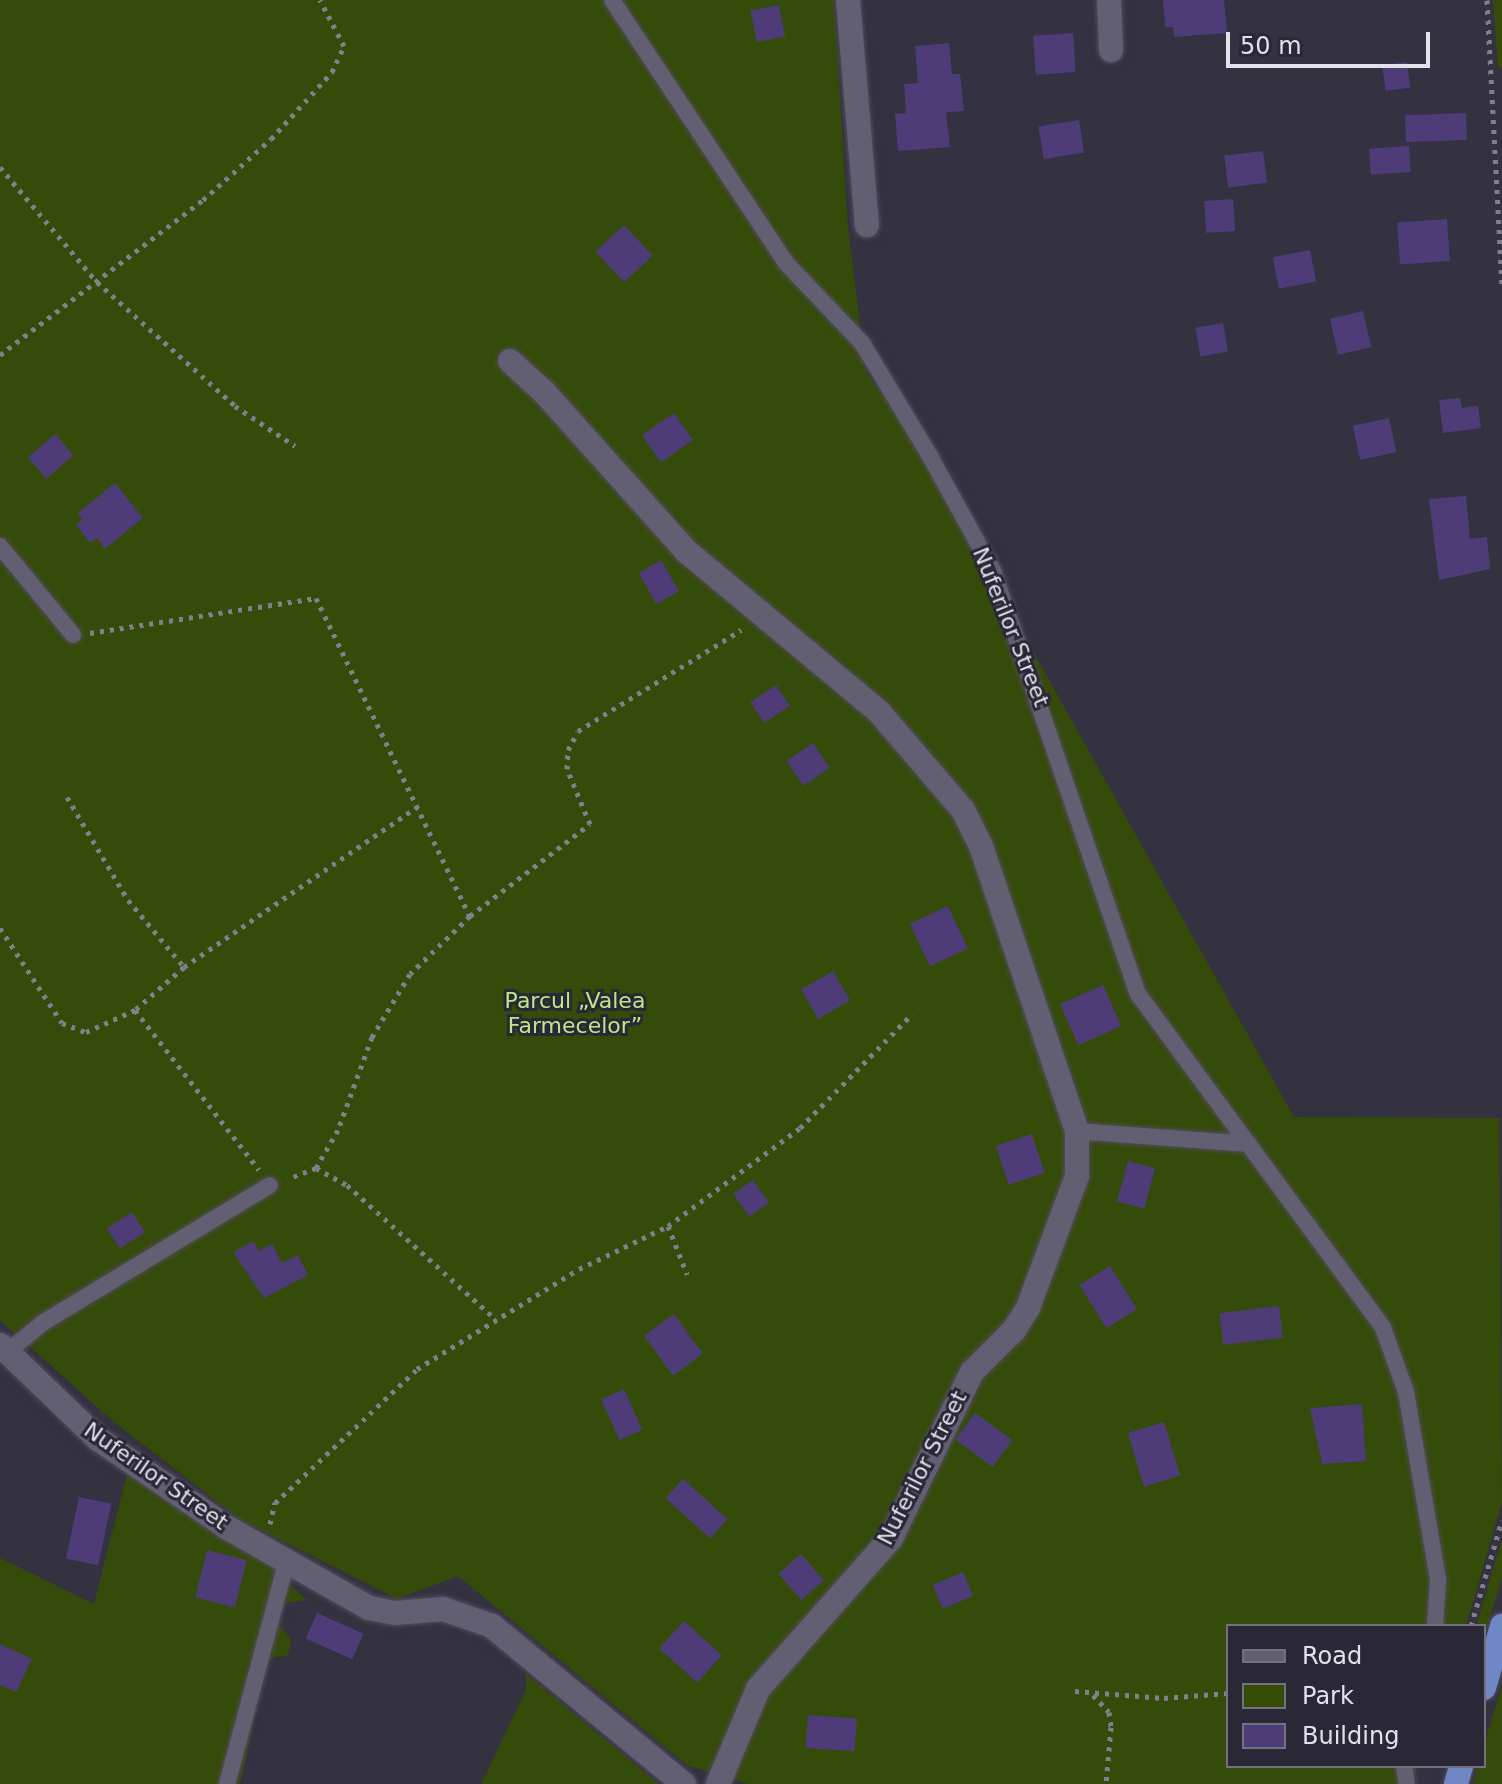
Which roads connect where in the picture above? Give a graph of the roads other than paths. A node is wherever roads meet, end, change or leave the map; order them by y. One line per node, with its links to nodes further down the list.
1 (612, 0): 10 (lane, Nuferilor Street)
2 (848, 0): 5 (street)
3 (1109, 0): 4 (street)
4 (1111, 50)
5 (867, 225)
6 (510, 361): 9 (street, Nuferilor Street)
7 (0, 546): 8 (lane)
8 (73, 635)
9 (1077, 1131): 10 (lane); 19 (street, Nuferilor Street)
10 (1249, 1144): 14 (lane, Nuferilor Street)
11 (270, 1185): 12 (lane)
12 (4, 1349): 13 (street, Nuferilor Street)
13 (287, 1560): 17 (lane); 18 (street, Nuferilor Street)
14 (1435, 1624)
15 (1502, 1626): 16 (highway)
16 (1486, 1681)
17 (227, 1784)
18 (684, 1784)
19 (718, 1784)

